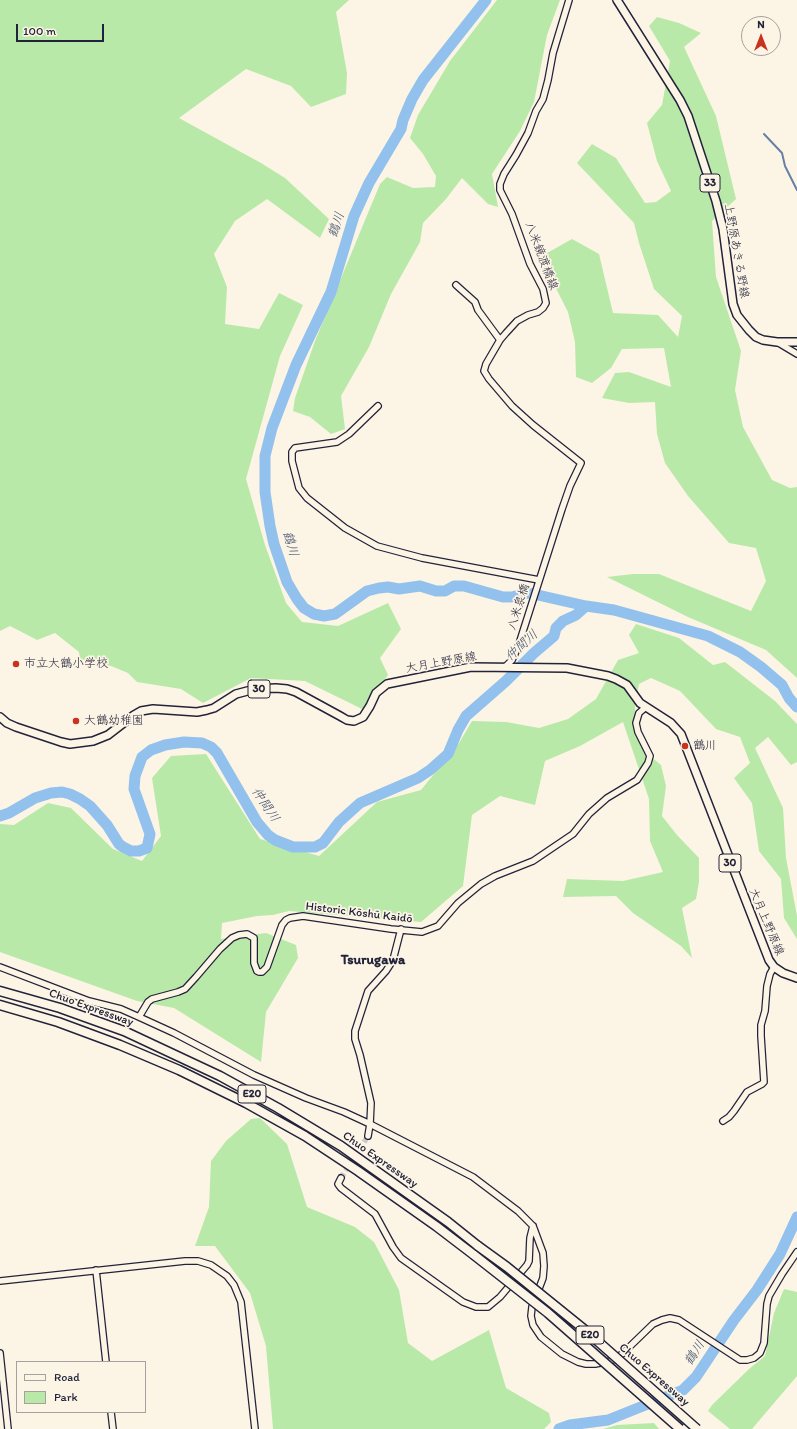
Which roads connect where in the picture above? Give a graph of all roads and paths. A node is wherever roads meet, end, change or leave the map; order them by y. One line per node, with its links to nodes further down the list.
1 (569, 0): 4 (street, 八米鏡渡橋線)
2 (617, 0): 5 (main road, 上野原あきる野線 / 33)
3 (456, 285): 4 (street)
4 (500, 340): 9 (street, 八米鏡渡橋線)
5 (777, 342): 6 (main road, 上野原あきる野線 / 33); 7 (street)
6 (797, 342)
7 (797, 354)
8 (378, 406): 9 (street)
9 (539, 580): 10 (street, 八米泉橋)
10 (509, 666): 11 (main road, 大月上野原線 / 30); 12 (main road, 大月上野原線 / 30)
11 (646, 707): 13 (street, Historic Kōshū Kaidō); 15 (main road, 大月上野原線 / 30)
12 (0, 717)
13 (401, 929): 19 (street, Historic Kōshū Kaidō); 21 (street)
14 (0, 967): 19 (street)
15 (774, 967): 16 (main road, 大月上野原線); 20 (street)
16 (797, 978)
17 (0, 991): 35 (highway, Chuo Expressway / E20, bridge)
18 (0, 1005): 34 (highway, Chuo Expressway / E20, bridge)
19 (138, 1017): 21 (street)
20 (723, 1121)
21 (370, 1124): 22 (street); 24 (street)
22 (368, 1136)
23 (341, 1178): 24 (street)
24 (533, 1226): 25 (street)
25 (797, 1252)
26 (96, 1270): 27 (street); 29 (street); 33 (street)
27 (0, 1281)
28 (0, 1353): 31 (street)
29 (106, 1361)
30 (111, 1413): 32 (street)
31 (8, 1429)
32 (113, 1429)
33 (255, 1429)
34 (680, 1429)
35 (697, 1429)

